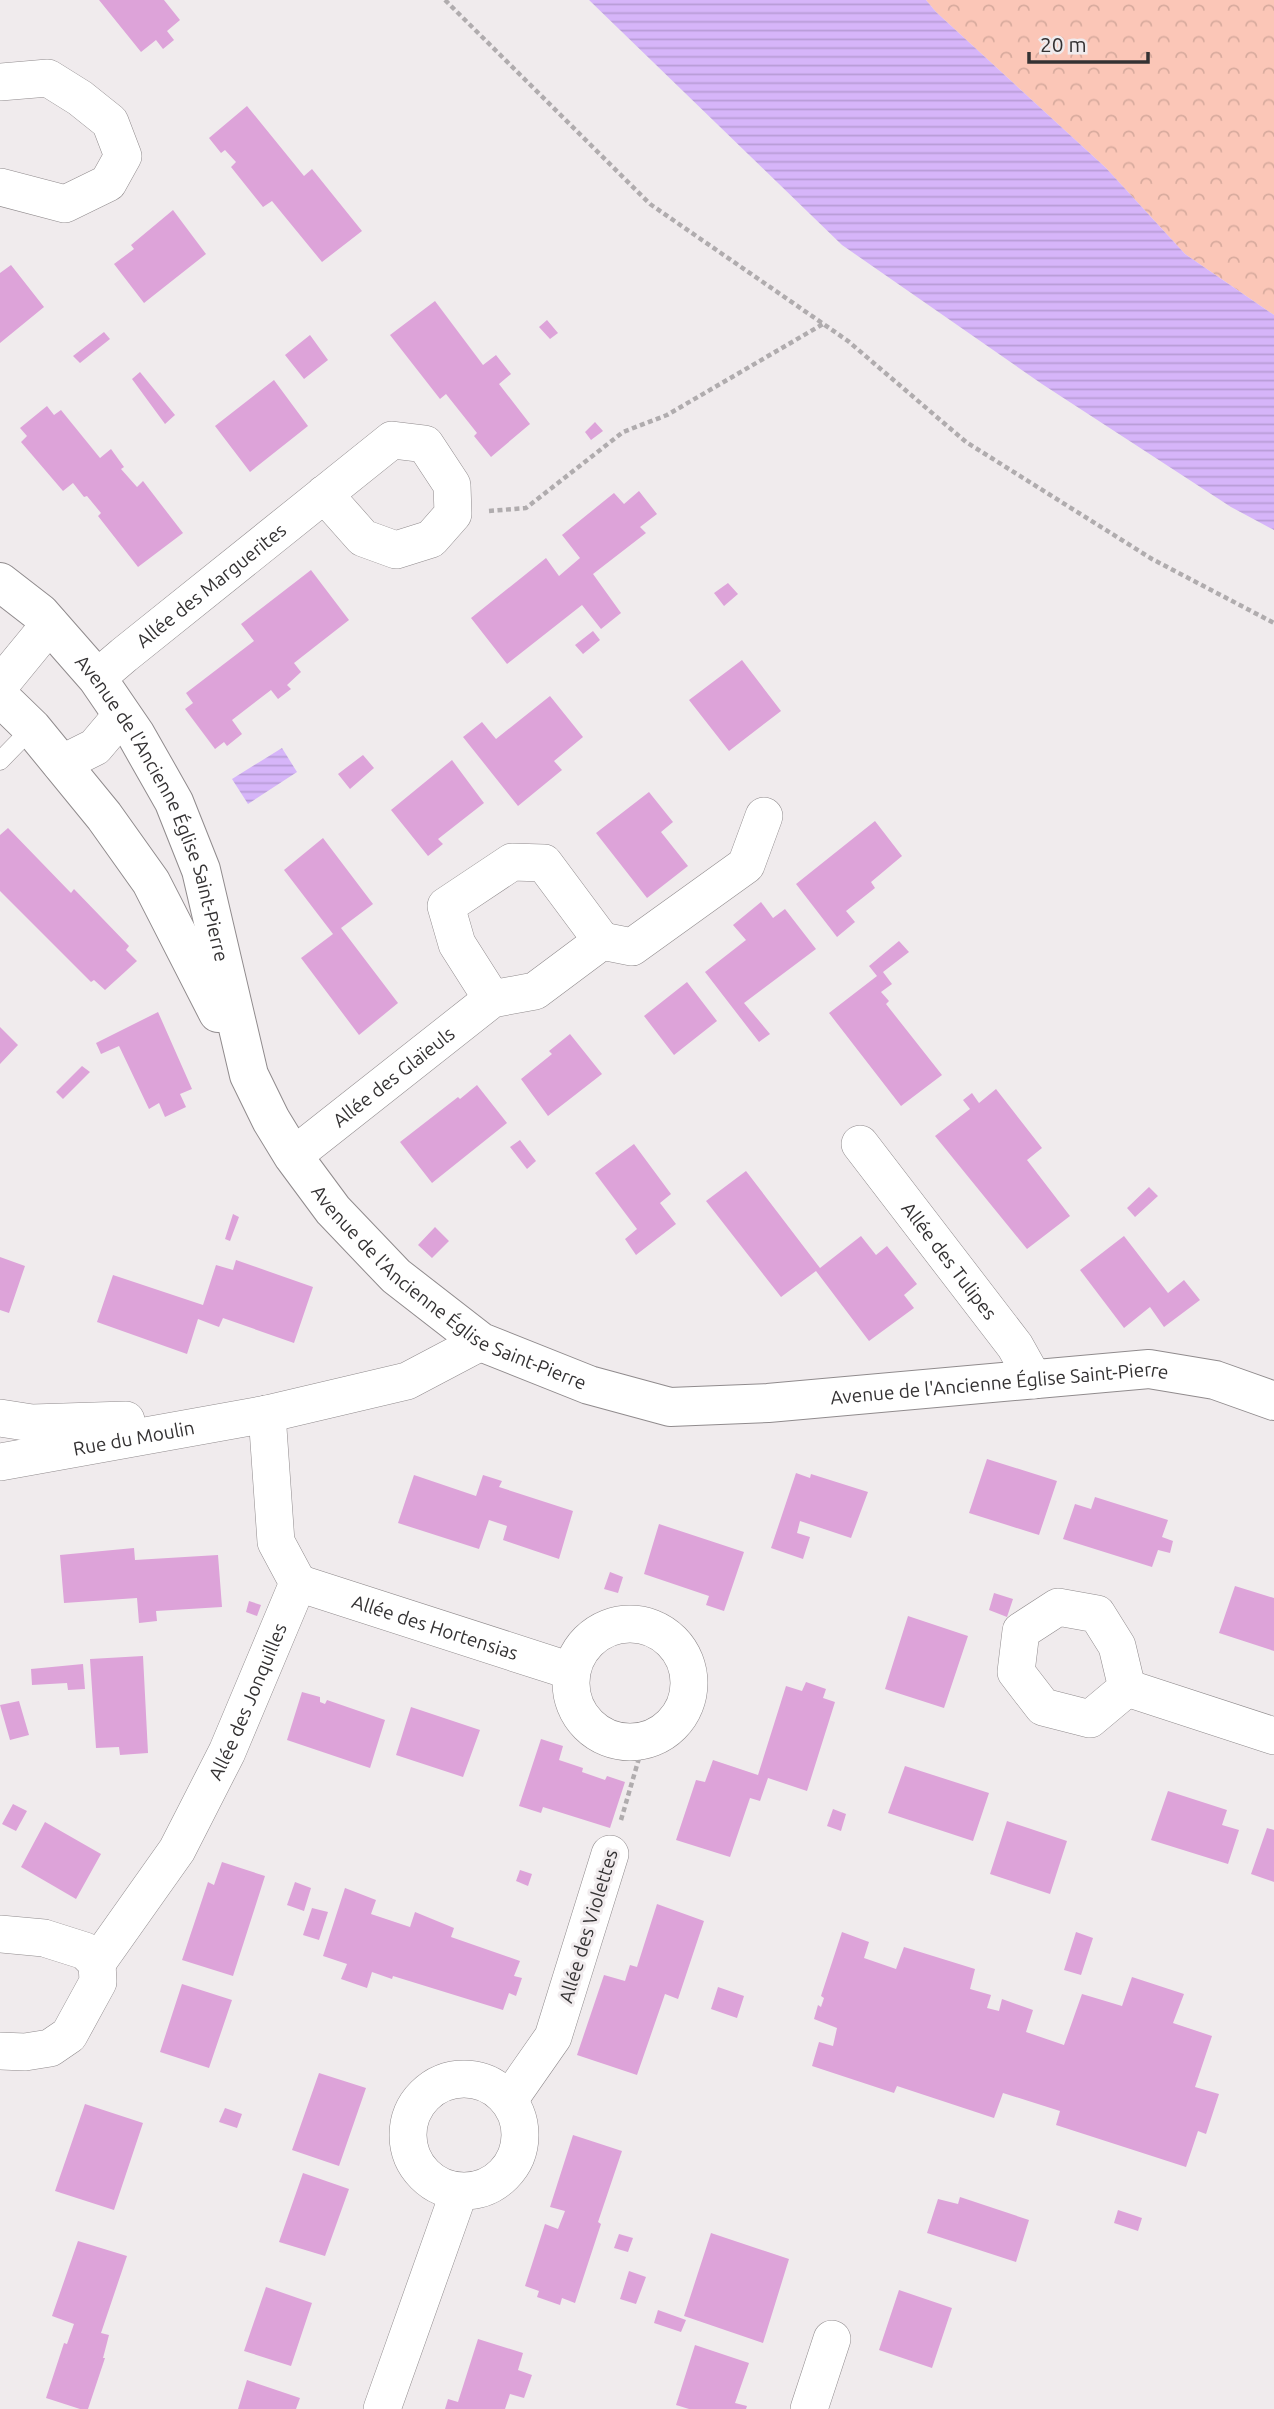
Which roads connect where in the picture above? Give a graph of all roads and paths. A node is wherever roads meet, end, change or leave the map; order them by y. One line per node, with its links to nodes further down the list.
1 (445, 0): 4 (path)
2 (0, 82): 3 (street)
3 (0, 187)
4 (823, 324): 6 (path); 8 (path)
5 (324, 494): 6 (street); 6 (street, Allée des Marguerites); 10 (street, Allée des Marguerites)
6 (453, 514)
7 (0, 582): 9 (street, Avenue de l'Ancienne Église Saint-Pierre)
8 (1274, 623)
9 (50, 624): 10 (street, Avenue de l'Ancienne Église Saint-Pierre); 11 (street)
10 (97, 678): 13 (street, Avenue de l'Ancienne Église Saint-Pierre)
11 (0, 685)
12 (0, 697): 14 (street)
13 (122, 715): 16 (street); 20 (street, Avenue de l'Ancienne Église Saint-Pierre)
14 (32, 728): 15 (lane); 16 (street)
15 (0, 761)
16 (61, 764): 20 (street)
17 (764, 816): 18 (street)
18 (602, 941): 19 (street, Allée des Glaïeuls); 19 (street)
19 (492, 999): 22 (street, Allée des Glaïeuls)
20 (249, 1075): 22 (street, Avenue de l'Ancienne Église Saint-Pierre)
21 (859, 1144): 24 (street, Allée des Tulipes)
22 (293, 1156): 23 (street, Avenue de l'Ancienne Église Saint-Pierre)
23 (481, 1342): 24 (street, Avenue de l'Ancienne Église Saint-Pierre); 26 (street, Rue du Moulin)
24 (1034, 1380): 25 (street, Avenue de l'Ancienne Église Saint-Pierre)
25 (1274, 1401)
26 (267, 1414): 27 (street, Rue du Moulin); 28 (street, Rue du Moulin); 29 (street)
27 (0, 1418)
28 (0, 1462)
29 (298, 1583): 30 (street, Allée des Hortensias); 36 (street, Allée des Jonquilles)
30 (571, 1671): 33 (street); 33 (street)
31 (1127, 1688): 32 (street)
32 (1274, 1736)
33 (644, 1741): 34 (path, Allée des Violettes)
34 (610, 1854): 38 (street, Allée des Violettes)
35 (0, 1934): 36 (street)
36 (97, 1963): 37 (street, Allée des Jonquilles)
37 (0, 2051)
38 (509, 2100): 39 (street); 39 (street)
39 (459, 2192): 41 (street)
40 (832, 2339): 42 (street)
41 (382, 2409)
42 (809, 2409)

